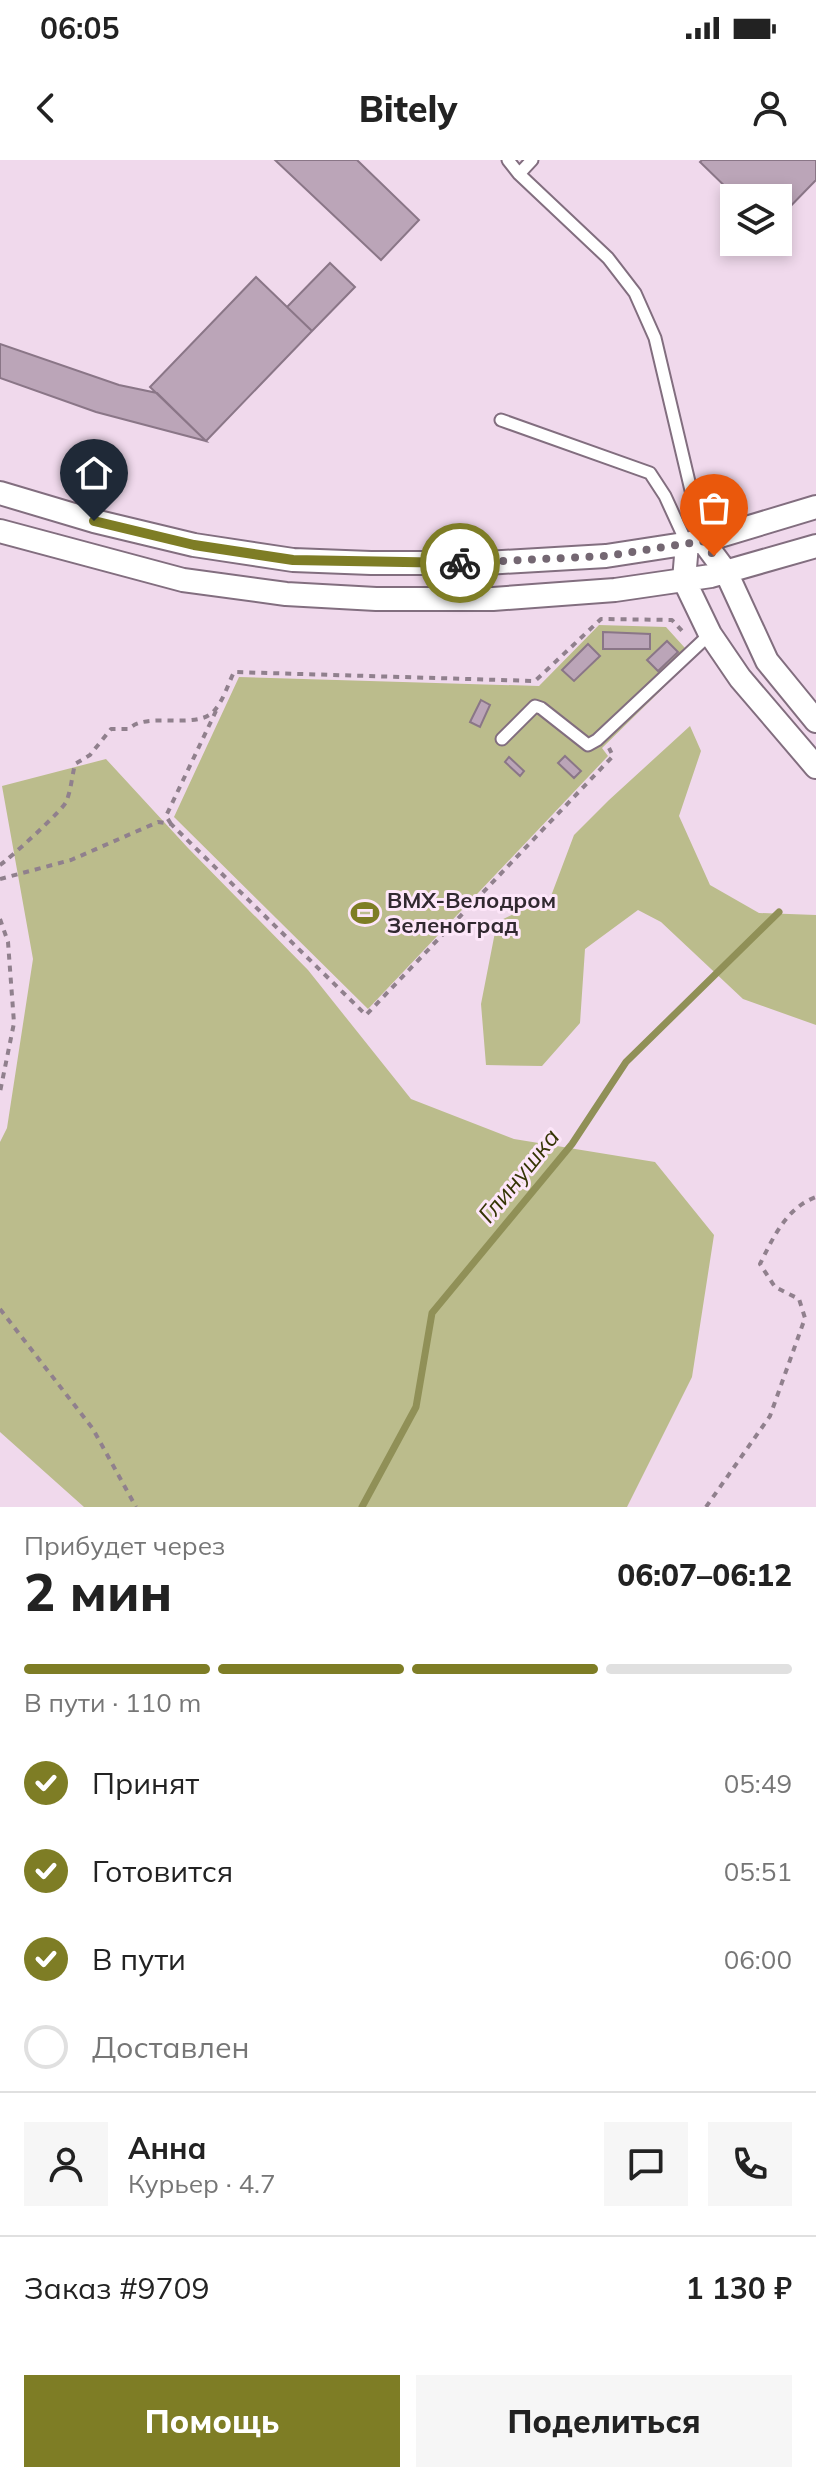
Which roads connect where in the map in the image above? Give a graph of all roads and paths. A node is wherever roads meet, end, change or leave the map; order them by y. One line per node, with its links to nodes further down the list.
1 (508, 160): 3 (lane)
2 (532, 160): 3 (lane)
3 (519, 174): 8 (lane)
4 (501, 420): 8 (lane)
5 (0, 493): 8 (street)
6 (816, 507): 8 (street)
7 (0, 531): 11 (street)
8 (695, 542): 10 (street); 11 (street)
9 (816, 546): 10 (street)
10 (726, 572): 11 (street); 14 (street)
11 (684, 580): 12 (street)
12 (703, 640): 13 (path); 15 (lane); 17 (street)
13 (217, 709): 18 (path); 19 (path)
14 (816, 721)
15 (502, 739)
16 (609, 748): 18 (path)
17 (816, 767)
18 (171, 824): 20 (path)
19 (0, 865)
20 (0, 879)
21 (0, 919): 22 (path)
22 (0, 1092)
23 (816, 1197): 26 (path)
24 (0, 1309): 25 (path)
25 (136, 1507)
26 (706, 1507)

